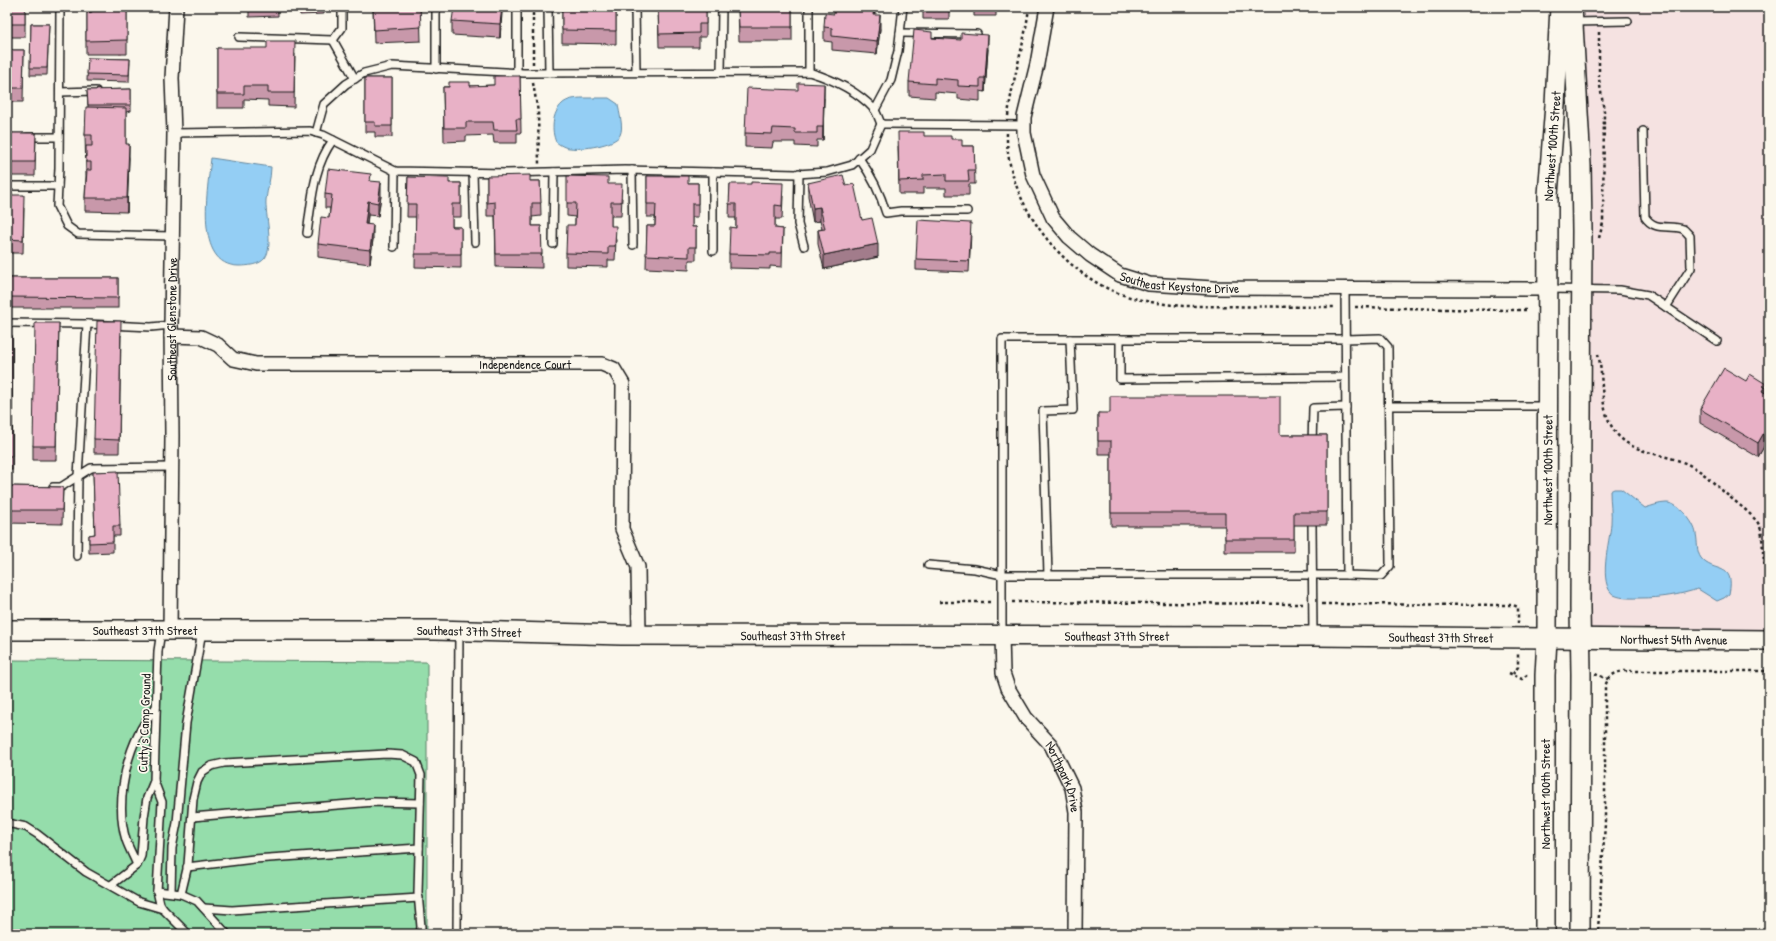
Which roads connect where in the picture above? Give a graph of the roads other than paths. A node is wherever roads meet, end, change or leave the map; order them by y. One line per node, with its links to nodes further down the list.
1 (60, 7): 27 (lane)
2 (176, 7): 32 (street, Southeast Glenstone Drive)
3 (342, 7): 18 (lane)
4 (436, 7): 19 (lane)
5 (517, 7): 23 (lane)
6 (548, 7): 24 (lane)
7 (635, 7): 20 (lane)
8 (722, 7): 21 (lane)
9 (809, 7): 22 (lane)
10 (903, 7): 15 (lane)
11 (1047, 7): 30 (street, Southeast Keystone Drive)
12 (1560, 7): 56 (street, Northwest 100th Street)
13 (1572, 14): 14 (lane); 57 (street, Northwest 100th Street)
14 (1628, 21)
15 (900, 33): 16 (lane); 28 (lane)
16 (977, 34)
17 (240, 37): 18 (lane)
18 (333, 40): 25 (lane)
19 (436, 69): 23 (lane); 25 (lane)
20 (636, 72): 21 (lane); 24 (lane)
21 (721, 72): 22 (lane)
22 (809, 72): 28 (lane)
23 (517, 73): 24 (lane)
24 (549, 73)
25 (355, 79): 33 (lane)
26 (107, 91): 27 (lane)
27 (60, 92): 34 (lane)
28 (875, 110): 29 (lane)
29 (881, 124): 30 (lane); 37 (lane)
30 (1024, 125): 55 (street, Southeast Keystone Drive)
31 (1643, 131): 58 (lane)
32 (174, 133): 33 (lane); 48 (street, Southeast Glenstone Drive)
33 (316, 133): 36 (lane)
34 (59, 137): 35 (lane); 45 (lane)
35 (22, 138)
36 (333, 140): 39 (lane); 47 (lane)
37 (859, 158): 43 (lane); 46 (lane)
38 (632, 170): 41 (lane); 42 (lane); 51 (lane)
39 (395, 171): 40 (lane); 53 (lane)
40 (474, 172): 41 (lane); 49 (lane)
41 (554, 172): 50 (lane)
42 (713, 172): 43 (lane); 54 (lane)
43 (799, 173): 52 (lane)
44 (7, 186): 45 (lane)
45 (58, 186): 48 (lane)
46 (967, 211)
47 (307, 233)
48 (172, 236): 61 (street, Southeast Glenstone Drive)
49 (474, 242)
50 (553, 244)
51 (633, 245)
52 (804, 246)
53 (394, 247)
54 (713, 251)
55 (1345, 288): 56 (street, Southeast Keystone Drive); 64 (lane)
56 (1548, 289): 57 (lane); 68 (street, Northwest 100th Street)
57 (1582, 290): 58 (lane); 89 (street, Northwest 100th Street)
58 (1666, 307): 65 (lane)
59 (7, 323): 60 (lane)
60 (87, 324): 61 (lane); 72 (lane)
61 (171, 331): 71 (street, Southeast Glenstone Drive); 85 (street, Independence Court)
62 (1070, 339): 63 (lane); 77 (lane); 78 (lane)
63 (1120, 339): 64 (lane); 66 (lane)
64 (1345, 340): 66 (lane); 67 (lane)
65 (1717, 341)
66 (1345, 377): 69 (lane)
67 (1389, 406): 68 (lane); 79 (lane)
68 (1547, 406): 88 (street, Northwest 100th Street)
69 (1346, 407): 70 (lane); 79 (lane)
70 (1312, 449)
71 (172, 467): 72 (lane); 82 (street, Southeast Glenstone Drive)
72 (78, 476): 73 (lane); 75 (lane)
73 (46, 487)
74 (1312, 525): 80 (lane)
75 (77, 556)
76 (928, 565): 77 (lane)
77 (1002, 575): 78 (lane); 86 (lane)
78 (1048, 575): 80 (lane)
79 (1347, 575): 80 (lane)
80 (1313, 576): 87 (lane)
81 (7, 630): 82 (street, Southeast 37th Street)
82 (166, 631): 83 (street, Southeast 37th Street); 91 (lane, Cutty's Camp Ground)
83 (202, 631): 84 (street, Southeast 37th Street); 101 (lane)
84 (459, 631): 85 (street, Southeast 37th Street); 109 (lane)
85 (639, 635): 86 (street, Southeast 37th Street)
86 (1002, 636): 87 (street, Southeast 37th Street); 110 (street, Northpark Drive)
87 (1313, 636): 88 (street, Southeast 37th Street)
88 (1547, 639): 89 (street, Southeast 37th Street); 111 (street, Northwest 100th Street)
89 (1580, 639): 90 (street, Northwest 54th Avenue); 112 (street, Northwest 100th Street)
90 (1769, 640)
91 (156, 707): 92 (lane, Cutty's Camp Ground); 97 (lane)
92 (154, 781): 97 (lane); 100 (lane, Cutty's Camp Ground)
93 (420, 803): 94 (lane); 94 (lane); 96 (lane)
94 (192, 817): 98 (lane)
95 (7, 823): 99 (lane, Cutty's Camp Ground)
96 (419, 848): 98 (lane); 103 (lane)
97 (137, 865): 99 (lane)
98 (187, 868): 102 (lane)
99 (111, 886): 105 (lane, Cutty's Camp Ground)
100 (158, 891): 101 (lane); 105 (lane, Cutty's Camp Ground)
101 (171, 892): 102 (lane)
102 (181, 894): 104 (lane)
103 (419, 898): 104 (lane); 108 (lane)
104 (204, 908): 107 (lane)
105 (163, 909): 106 (lane, Cutty's Camp Ground)
106 (188, 934)
107 (227, 934)
108 (420, 934)
109 (457, 934)
110 (1075, 934)
111 (1545, 934)
112 (1580, 934)

